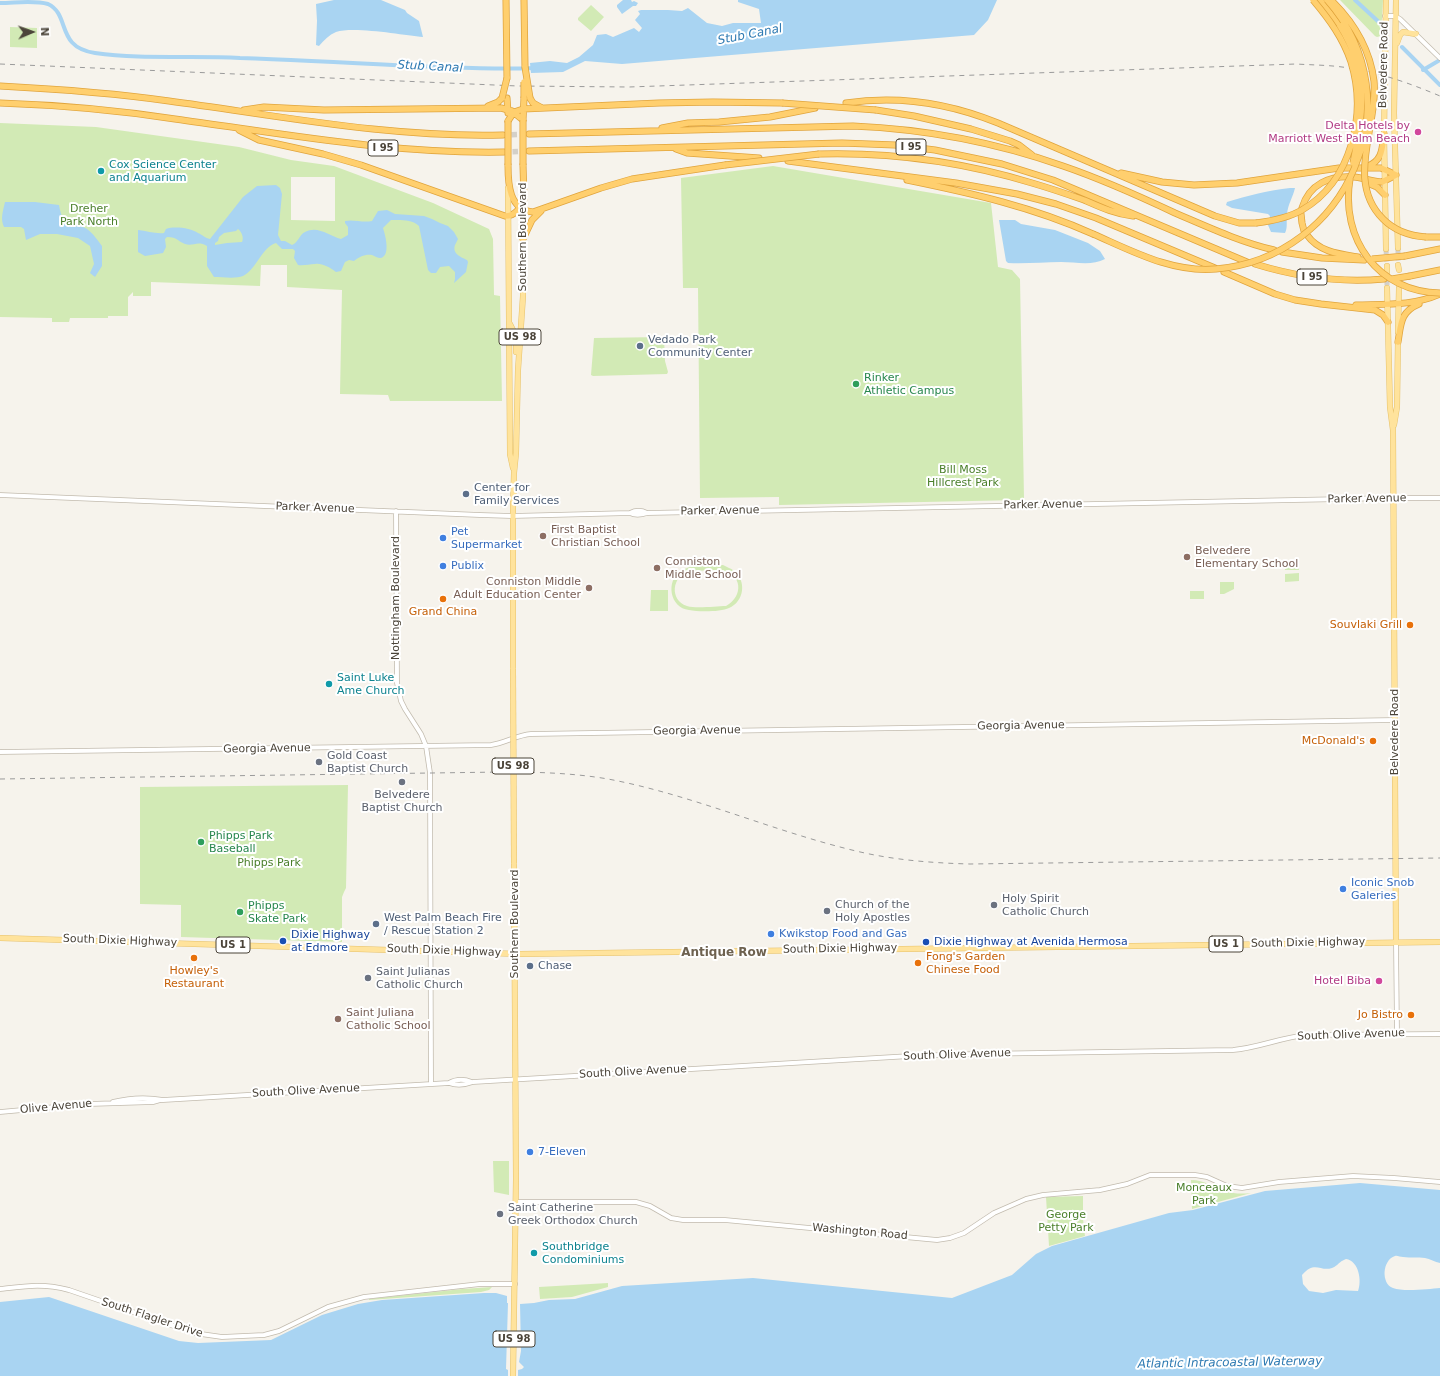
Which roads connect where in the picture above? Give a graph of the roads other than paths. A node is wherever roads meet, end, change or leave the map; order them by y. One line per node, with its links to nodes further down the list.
1 (506, 0): 15 (highway, Southern Boulevard, bridge)
2 (524, 0): 16 (highway, Southern Boulevard, bridge)
3 (1313, 0): 39 (highway, bridge)
4 (1320, 0): 69 (highway, bridge)
5 (1327, 0): 42 (highway, bridge)
6 (1331, 0): 52 (highway, bridge)
7 (1386, 0): 9 (main road, Belvedere Road)
8 (1396, 0): 10 (main road, Belvedere Road)
9 (1385, 16): 10 (street); 31 (main road, Belvedere Road)
10 (1396, 17): 11 (street); 12 (main road, Belvedere Road)
11 (1416, 34): 12 (main road); 13 (street)
12 (1395, 48): 43 (main road, Belvedere Road)
13 (1440, 58)
14 (0, 86): 24 (highway, I 95)
15 (505, 98): 19 (highway); 21 (highway, Southern Boulevard / US 98)
16 (527, 98): 22 (highway, Southern Boulevard); 23 (highway)
17 (0, 103): 28 (highway, I 95)
18 (846, 103): 39 (highway)
19 (482, 108): 21 (highway); 24 (highway)
20 (815, 108): 29 (highway)
21 (508, 109): 25 (highway); 27 (highway, Southern Boulevard / US 98)
22 (523, 109): 23 (highway); 25 (highway); 26 (highway, Southern Boulevard)
23 (544, 109): 36 (highway, bridge)
24 (237, 111): 32 (highway, I 95)
25 (514, 112): 26 (highway); 27 (highway)
26 (523, 120): 48 (highway, Southern Boulevard, bridge)
27 (508, 121): 46 (highway, Southern Boulevard / US 98, bridge)
28 (236, 128): 35 (highway, I 95); 50 (highway)
29 (644, 131): 30 (highway, I 95); 36 (highway, I 95)
30 (529, 134)
31 (1384, 134): 40 (highway); 41 (main road, Belvedere Road)
32 (504, 135)
33 (672, 147): 34 (highway, I 95); 37 (highway); 51 (highway, I 95)
34 (529, 151)
35 (504, 152)
36 (1035, 157): 56 (highway, I 95)
37 (759, 158)
38 (788, 161): 42 (highway)
39 (1094, 164): 40 (highway)
40 (1365, 167): 41 (highway)
41 (1385, 169): 43 (highway); 45 (main road, Belvedere Road)
42 (884, 173): 62 (highway)
43 (1396, 175): 45 (highway); 54 (main road, Belvedere Road)
44 (1344, 177): 45 (highway); 47 (highway); 59 (highway)
45 (1385, 181): 47 (main road, Belvedere Road)
46 (508, 185): 48 (highway); 50 (main road, Southern Boulevard / US 98)
47 (1385, 195): 57 (main road, Belvedere Road)
48 (522, 209): 49 (highway); 50 (highway); 53 (main road, Southern Boulevard / US 98)
49 (544, 209): 51 (highway, bridge); 53 (highway)
50 (509, 216): 74 (main road, Southern Boulevard / US 98)
51 (1138, 217): 60 (highway, I 95)
52 (1440, 237)
53 (523, 239): 77 (main road, Southern Boulevard / US 98)
54 (1398, 248)
55 (1440, 249): 59 (highway, I 95, bridge)
56 (1274, 250)
57 (1386, 250)
58 (1282, 252): 59 (highway, I 95)
59 (1368, 259)
60 (1247, 262)
61 (1255, 264): 65 (highway, I 95)
62 (1215, 268)
63 (1440, 270): 66 (highway, bridge)
64 (1224, 272): 73 (highway)
65 (1384, 279)
66 (1392, 279)
67 (1387, 288): 72 (main road, Belvedere Road)
68 (1398, 288): 71 (main road, Belvedere Road)
69 (1440, 293): 70 (highway)
70 (1428, 299): 71 (highway); 78 (highway)
71 (1398, 303): 72 (highway); 78 (main road, Belvedere Road)
72 (1387, 304): 73 (highway); 75 (main road, Belvedere Road)
73 (1334, 305): 75 (highway)
74 (509, 320): 76 (main road, Southern Boulevard / US 98); 77 (main road)
75 (1388, 322): 82 (main road, Belvedere Road)
76 (509, 337): 79 (main road); 80 (main road, Southern Boulevard / US 98)
77 (520, 337): 79 (main road, Southern Boulevard / US 98)
78 (1398, 342): 82 (main road, Belvedere Road)
79 (519, 358): 81 (main road, Southern Boulevard / US 98)
80 (510, 385): 81 (main road); 83 (main road, Southern Boulevard / US 98)
81 (517, 405): 83 (main road, Southern Boulevard / US 98)
82 (1394, 430): 85 (main road, Belvedere Road)
83 (514, 473): 88 (main road, Southern Boulevard / US 98)
84 (0, 496): 87 (street, Parker Avenue)
85 (1394, 498): 86 (street, Parker Avenue); 88 (street, Parker Avenue); 89 (main road, Belvedere Road)
86 (1440, 498)
87 (396, 511): 88 (street, Parker Avenue); 90 (street, Nottingham Boulevard)
88 (512, 516): 96 (main road, Southern Boulevard / US 98, bridge)
89 (1395, 720): 90 (street, Georgia Avenue); 93 (main road, Belvedere Road)
90 (426, 746): 91 (street, Georgia Avenue); 95 (street, Nottingham Boulevard)
91 (0, 752)
92 (0, 938): 95 (main road, South Dixie Highway / US 1)
93 (1396, 942): 94 (main road, South Dixie Highway / US 1); 96 (main road, South Dixie Highway / US 1); 97 (street, Belvedere Road)
94 (1440, 942)
95 (430, 951): 96 (main road, South Dixie Highway / US 1); 100 (street, Nottingham Boulevard)
96 (515, 953): 99 (main road, Southern Boulevard / US 98)
97 (1397, 1034): 98 (street, South Olive Avenue); 99 (street, South Olive Avenue)
98 (1440, 1034)
99 (516, 1079): 100 (street, South Olive Avenue); 104 (main road, Southern Boulevard / US 98)
100 (431, 1084): 101 (street, South Olive Avenue)
101 (163, 1100): 102 (street, Olive Avenue)
102 (0, 1112)
103 (1440, 1182): 104 (street, Washington Road)
104 (516, 1202): 105 (main road, Southern Boulevard / US 98)
105 (514, 1284): 106 (street, South Flagler Drive); 107 (main road, Southern Boulevard / US 98)
106 (0, 1289)
107 (513, 1376)

